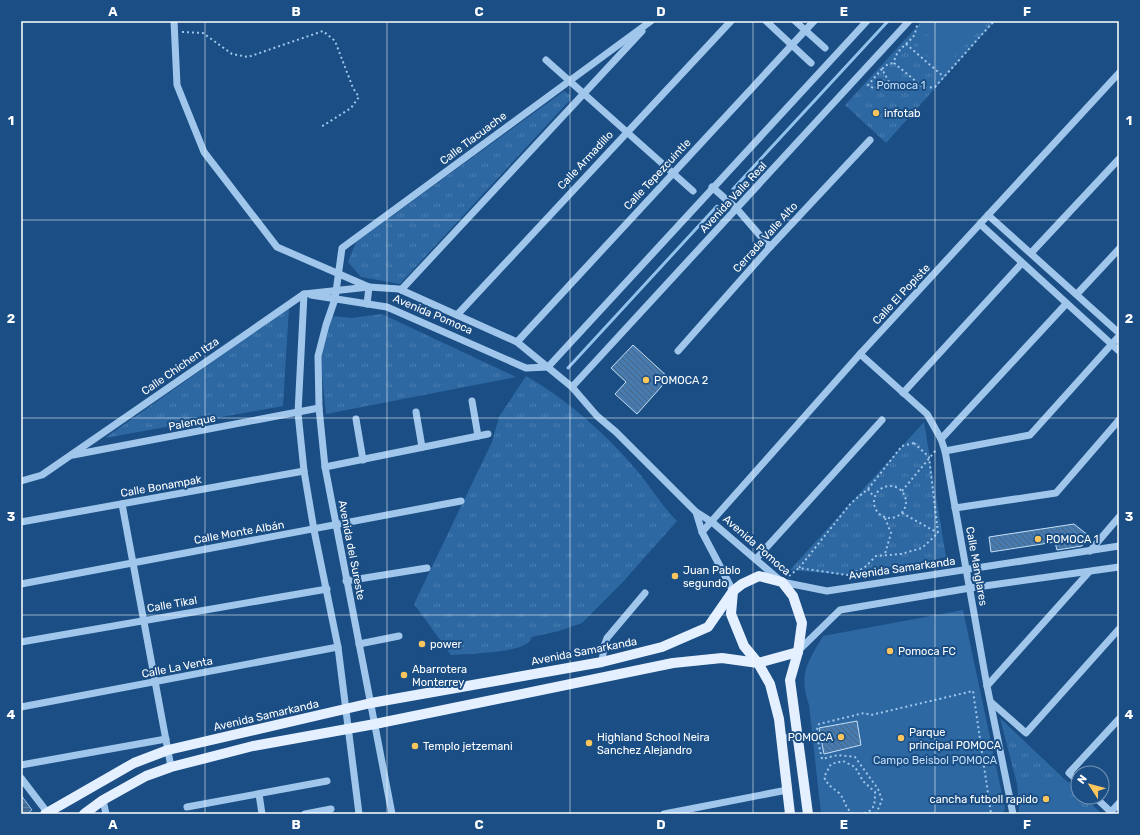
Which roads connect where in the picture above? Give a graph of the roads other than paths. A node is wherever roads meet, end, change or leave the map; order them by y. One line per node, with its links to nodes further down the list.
1 (174, 21): 30 (street)
2 (651, 21): 15 (street, Calle Tlacuache); 16 (street, Calle Tlacuache)
3 (731, 21): 17 (street, Calle Armadillo)
4 (766, 21): 10 (street)
5 (795, 21): 9 (street)
6 (814, 21): 9 (street, Calle Tepezcuintle)
7 (867, 21): 21 (street, Avenida Valle Real)
8 (909, 21): 23 (street, Avenida Valle Real)
9 (805, 30): 10 (street, Calle Tepezcuintle); 11 (street)
10 (792, 45): 13 (street); 20 (street, Calle Tepezcuintle)
11 (825, 48)
12 (546, 60): 15 (street)
13 (811, 62)
14 (1119, 73): 24 (street, Calle El Popiste)
15 (569, 80): 16 (street); 30 (street, Calle Tlacuache)
16 (584, 93): 17 (street); 33 (street, Calle Tlacuache)
17 (627, 132): 20 (street); 39 (street, Calle Armadillo)
18 (870, 140): 26 (street, Cerrada Valle Alto)
19 (1119, 159): 28 (street)
20 (673, 173): 22 (street); 42 (street, Calle Tepezcuintle)
21 (712, 187): 23 (street); 47 (street, Avenida Valle Real)
22 (693, 191)
23 (737, 209): 26 (street); 48 (street, Avenida Valle Real)
24 (988, 215): 25 (street, Calle El Popiste); 28 (street)
25 (980, 224): 29 (street); 46 (street, Calle El Popiste)
26 (770, 247): 44 (street, Cerrada Valle Alto)
27 (1119, 248): 35 (street)
28 (1031, 253): 35 (street)
29 (1022, 263): 38 (street); 49 (street)
30 (338, 274): 31 (street); 32 (street, Calle Tlacuache)
31 (369, 287): 32 (street, Avenida Pomoca); 33 (street, Avenida Pomoca); 37 (street)
32 (337, 290): 34 (street, Avenida Pomoca); 36 (street, Avenida del Sureste)
33 (401, 290): 39 (street, Avenida Pomoca)
34 (304, 294): 36 (street, Avenida Pomoca); 53 (street); 62 (street, Calle Chichen Itza)
35 (1077, 294): 40 (street)
36 (335, 299): 37 (street, Avenida Pomoca); 51 (street, Avenida del Sureste)
37 (367, 304): 47 (street, Avenida Pomoca)
38 (1066, 304): 43 (street); 59 (street)
39 (457, 316): 42 (street, Avenida Pomoca)
40 (1119, 333)
41 (1119, 336): 43 (street)
42 (517, 342): 47 (street, Avenida Pomoca)
43 (1112, 344): 45 (street); 61 (street)
44 (678, 351)
45 (1119, 351)
46 (860, 354): 49 (street, Calle Manglares); 73 (street, Calle El Popiste)
47 (548, 367): 48 (street, Avenida Pomoca)
48 (572, 387): 70 (street, Avenida Pomoca)
49 (904, 393): 59 (street, Calle Manglares)
50 (472, 401): 58 (street)
51 (319, 408): 53 (street, Palenque); 64 (street, Avenida del Sureste)
52 (416, 412): 60 (street)
53 (298, 413): 62 (street, Palenque); 65 (street)
54 (356, 419): 63 (street)
55 (882, 420): 79 (street)
56 (1119, 420): 69 (street)
57 (488, 434): 58 (street)
58 (478, 436): 60 (street)
59 (941, 439): 61 (street, Calle Manglares)
60 (422, 447): 63 (street)
61 (945, 451): 69 (street, Calle Manglares)
62 (69, 456): 66 (street, Calle Chichen Itza)
63 (363, 460): 64 (street)
64 (325, 467): 74 (street, Avenida del Sureste)
65 (304, 471): 68 (street, Calle Bonampak); 75 (street)
66 (21, 481)
67 (461, 501): 74 (street, Calle Monte Albán)
68 (122, 504): 72 (street, Calle Bonampak); 80 (street)
69 (955, 508): 83 (street, Calle Manglares)
70 (696, 512): 73 (street, Avenida Pomoca); 76 (street, Avenida Pomoca)
71 (1119, 517): 78 (street)
72 (21, 522)
73 (712, 522): 76 (street, Calle El Popiste); 79 (street, Avenida Pomoca)
74 (336, 524): 75 (street, Calle Monte Albán); 85 (street, Avenida del Sureste)
75 (314, 530): 80 (street, Calle Monte Albán); 89 (street)
76 (702, 532): 90 (street, Avenida Pomoca)
77 (1119, 546): 78 (street, Avenida Samarkanda)
78 (1090, 551): 83 (street, Avenida Samarkanda)
79 (756, 559): 86 (street, Avenida Pomoca)
80 (133, 563): 87 (street, Calle Monte Albán); 92 (street)
81 (1119, 567): 84 (street)
82 (427, 568): 85 (street)
83 (966, 571): 86 (street, Avenida Samarkanda); 88 (street, Calle Manglares)
84 (1089, 572): 88 (street); 103 (street)
85 (346, 581): 96 (street, Avenida del Sureste)
86 (782, 582): 90 (main road, Avenida Samarkanda); 98 (main road, Avenida Pomoca)
87 (21, 584)
88 (970, 588): 98 (street); 103 (street, Calle Manglares)
89 (326, 589): 92 (street, Calle Tikal); 97 (street)
90 (734, 591): 99 (main road, Avenida Samarkanda); 100 (main road)
91 (645, 593): 99 (street)
92 (144, 620): 95 (street, Calle Tikal); 102 (street)
93 (1119, 630): 106 (street)
94 (399, 636): 96 (street)
95 (21, 642)
96 (359, 644): 105 (street, Avenida del Sureste)
97 (338, 647): 102 (street, Calle La Venta); 108 (street)
98 (798, 652): 100 (main road); 112 (main road, Avenida Pomoca)
99 (602, 662): 101 (main road, Avenida Samarkanda)
100 (758, 663): 104 (main road); 114 (main road)
101 (508, 678): 104 (main road); 105 (main road, Avenida Samarkanda)
102 (155, 682): 107 (street, Calle La Venta); 113 (street)
103 (987, 686): 106 (street, Calle Manglares)
104 (511, 696): 110 (main road)
105 (371, 703): 108 (main road, Avenida Samarkanda); 110 (street, Avenida del Sureste)
106 (992, 703): 138 (street, Calle Manglares)
107 (21, 707)
108 (345, 710): 111 (street); 115 (main road, Avenida Samarkanda)
109 (1119, 718): 117 (street)
110 (375, 724): 111 (main road); 134 (street, Avenida del Sureste)
111 (348, 728): 118 (main road); 133 (street)
112 (797, 736): 114 (street); 137 (main road, Avenida Pomoca)
113 (166, 739): 115 (street); 116 (street)
114 (781, 739): 121 (main road)
115 (168, 750): 118 (street); 128 (main road, Avenida Samarkanda)
116 (21, 765)
117 (1076, 765)
118 (171, 767): 123 (main road)
119 (21, 778): 128 (street)
120 (327, 781): 122 (street)
121 (787, 790): 135 (street); 136 (main road)
122 (259, 794): 126 (street); 131 (street)
123 (103, 800): 129 (main road); 130 (street)
124 (1119, 804): 125 (street)
125 (1104, 805)
126 (187, 807)
127 (331, 809): 132 (street)
128 (46, 813)
129 (84, 814)
130 (106, 814)
131 (262, 814)
132 (305, 814)
133 (359, 814)
134 (392, 814)
135 (664, 814)
136 (790, 814)
137 (808, 814)
138 (1013, 814)

